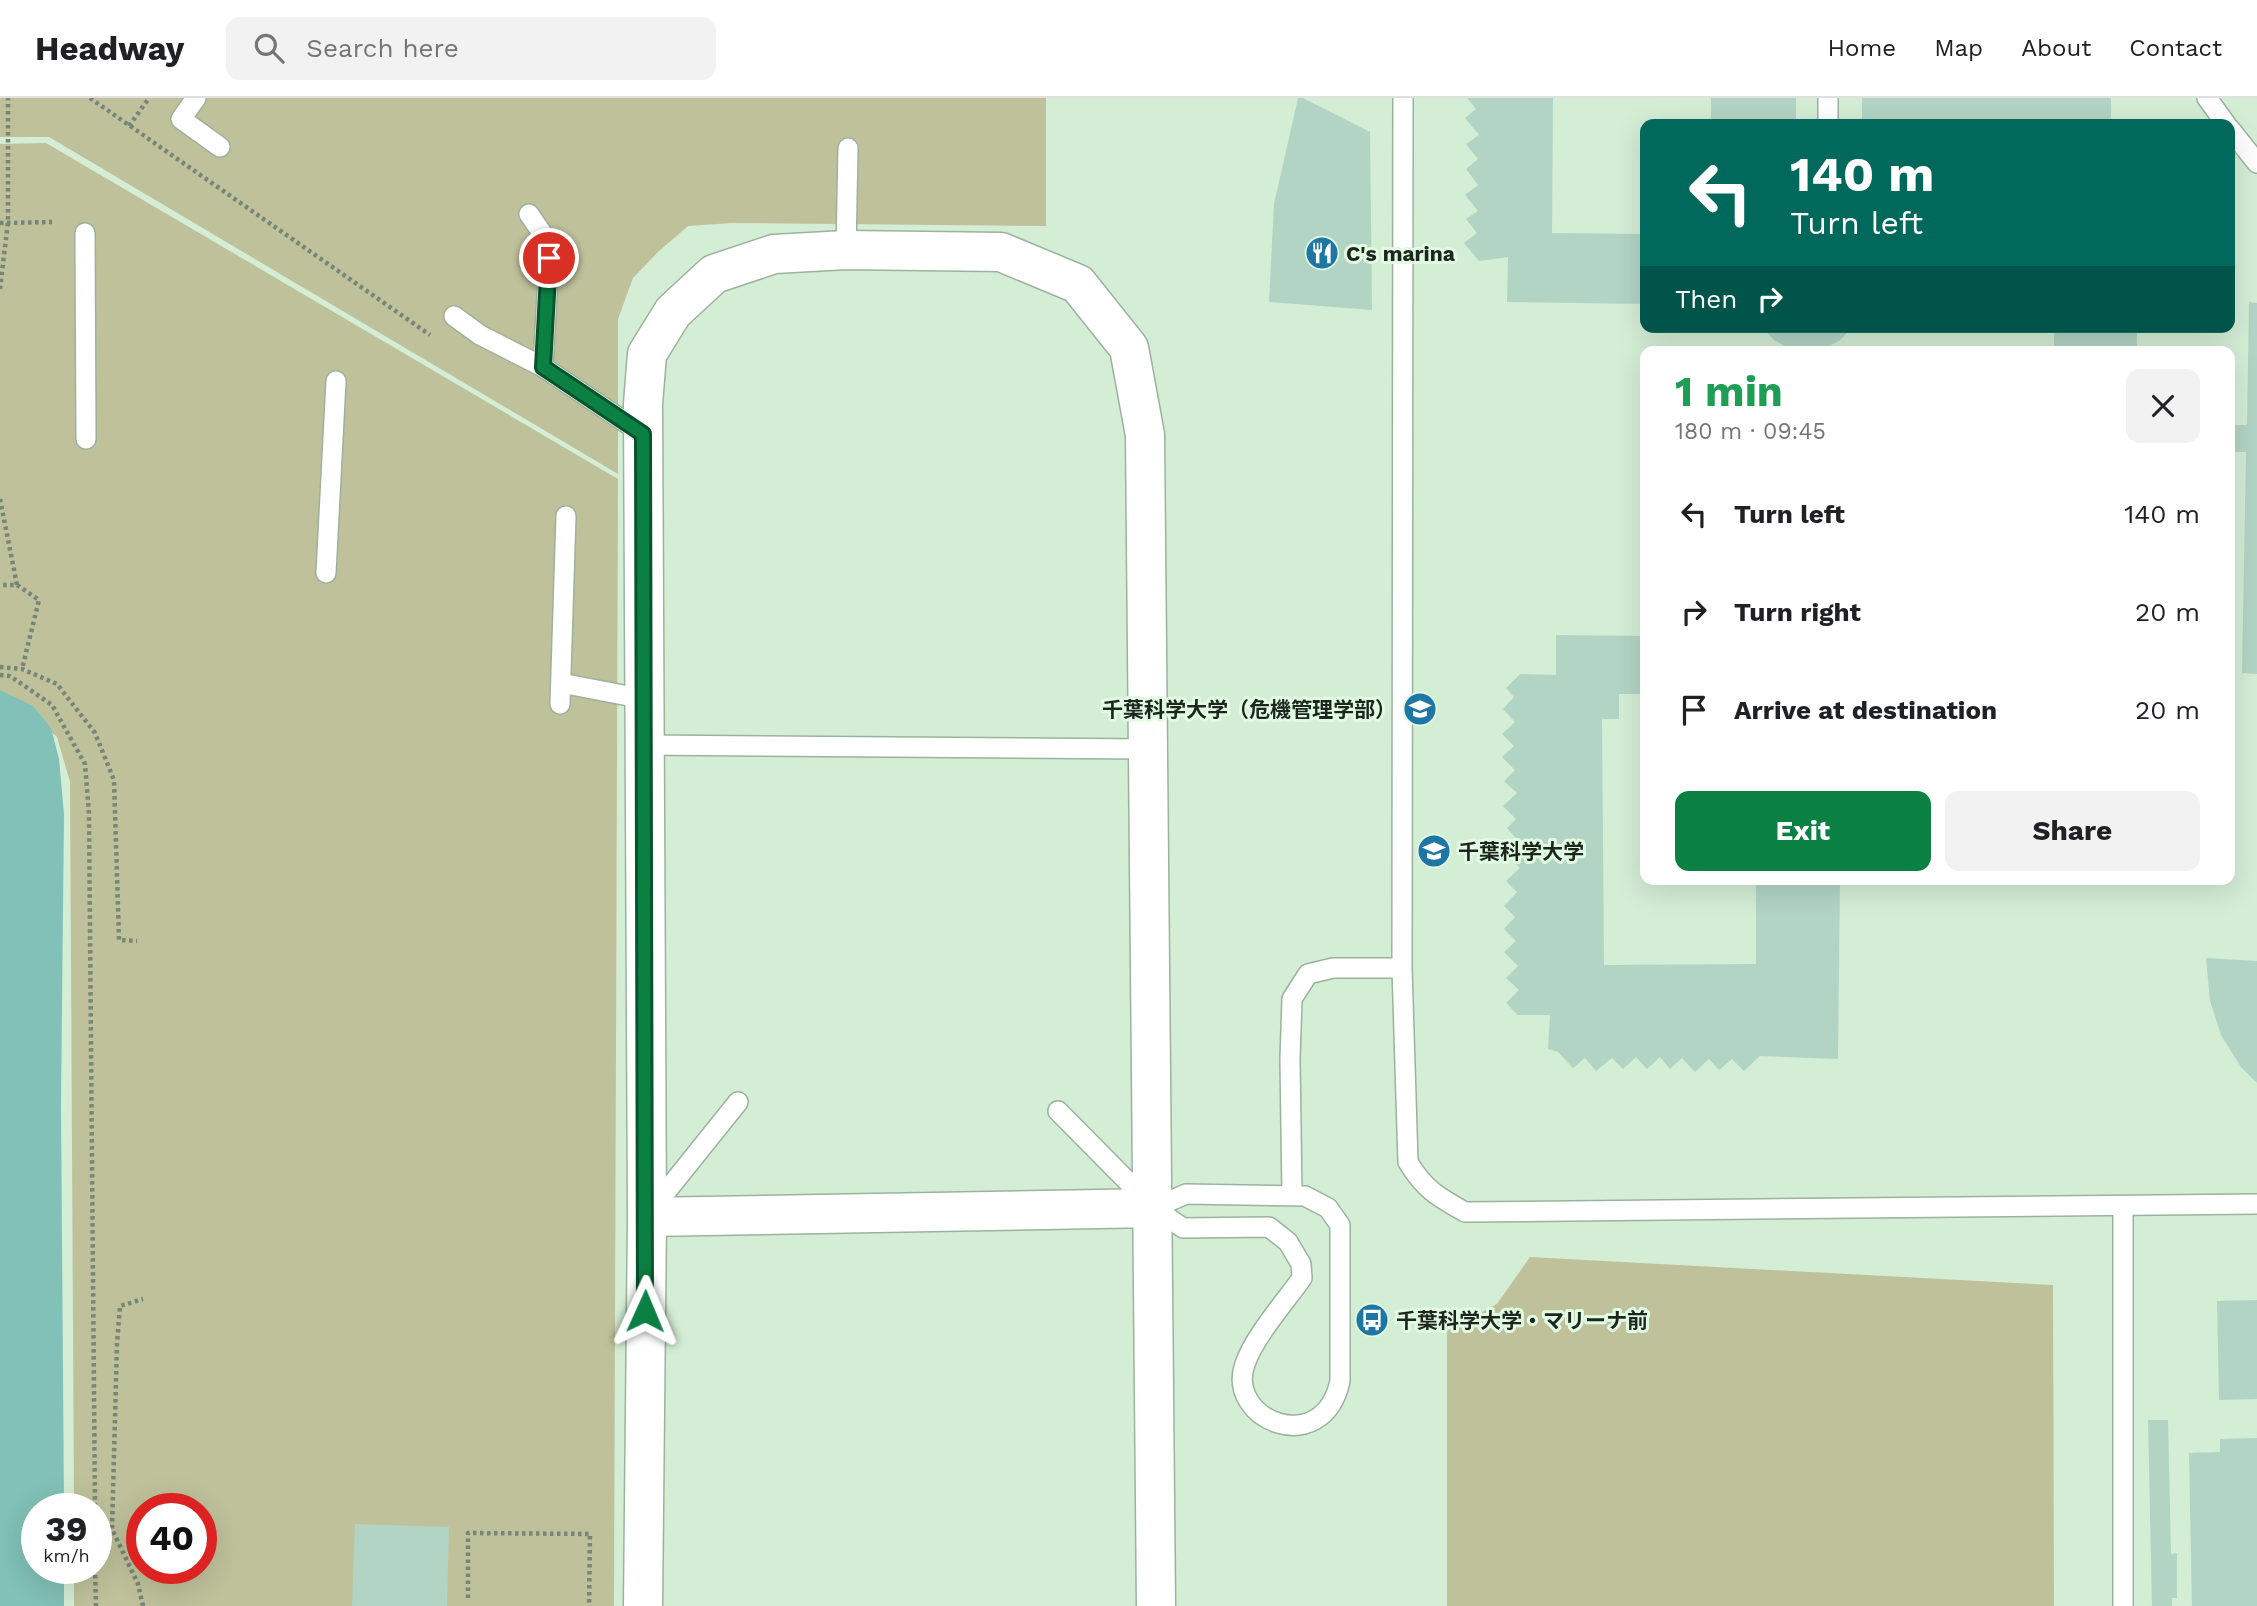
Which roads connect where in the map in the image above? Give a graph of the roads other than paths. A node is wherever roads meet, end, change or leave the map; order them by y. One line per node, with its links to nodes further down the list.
1 (196, 98): 8 (lane)
2 (1403, 98): 26 (lane)
3 (1828, 98): 5 (lane)
4 (2207, 98): 6 (lane)
5 (1828, 119)
6 (2222, 119)
7 (2235, 135): 10 (lane)
8 (220, 147)
9 (848, 148): 13 (lane)
10 (2257, 163)
11 (529, 214): 15 (lane)
12 (85, 233): 18 (lane)
13 (846, 250): 17 (street); 25 (street)
14 (454, 316): 15 (lane)
15 (543, 367): 17 (lane)
16 (336, 381): 20 (lane)
17 (643, 434): 22 (street)
18 (86, 439)
19 (566, 516): 21 (lane)
20 (326, 573)
21 (561, 683): 22 (lane); 23 (lane)
22 (644, 699): 24 (street)
23 (560, 704)
24 (644, 745): 25 (lane); 33 (street)
25 (1148, 749): 32 (street)
26 (1402, 968): 29 (lane); 31 (lane)
27 (738, 1102): 33 (lane)
28 (1058, 1111): 32 (lane)
29 (1292, 1196): 32 (lane); 32 (lane)
30 (2257, 1204): 31 (lane)
31 (2123, 1206): 36 (lane)
32 (1154, 1208): 33 (street); 35 (street)
33 (647, 1217): 34 (street)
34 (643, 1606)
35 (1156, 1606)
36 (2123, 1606)

